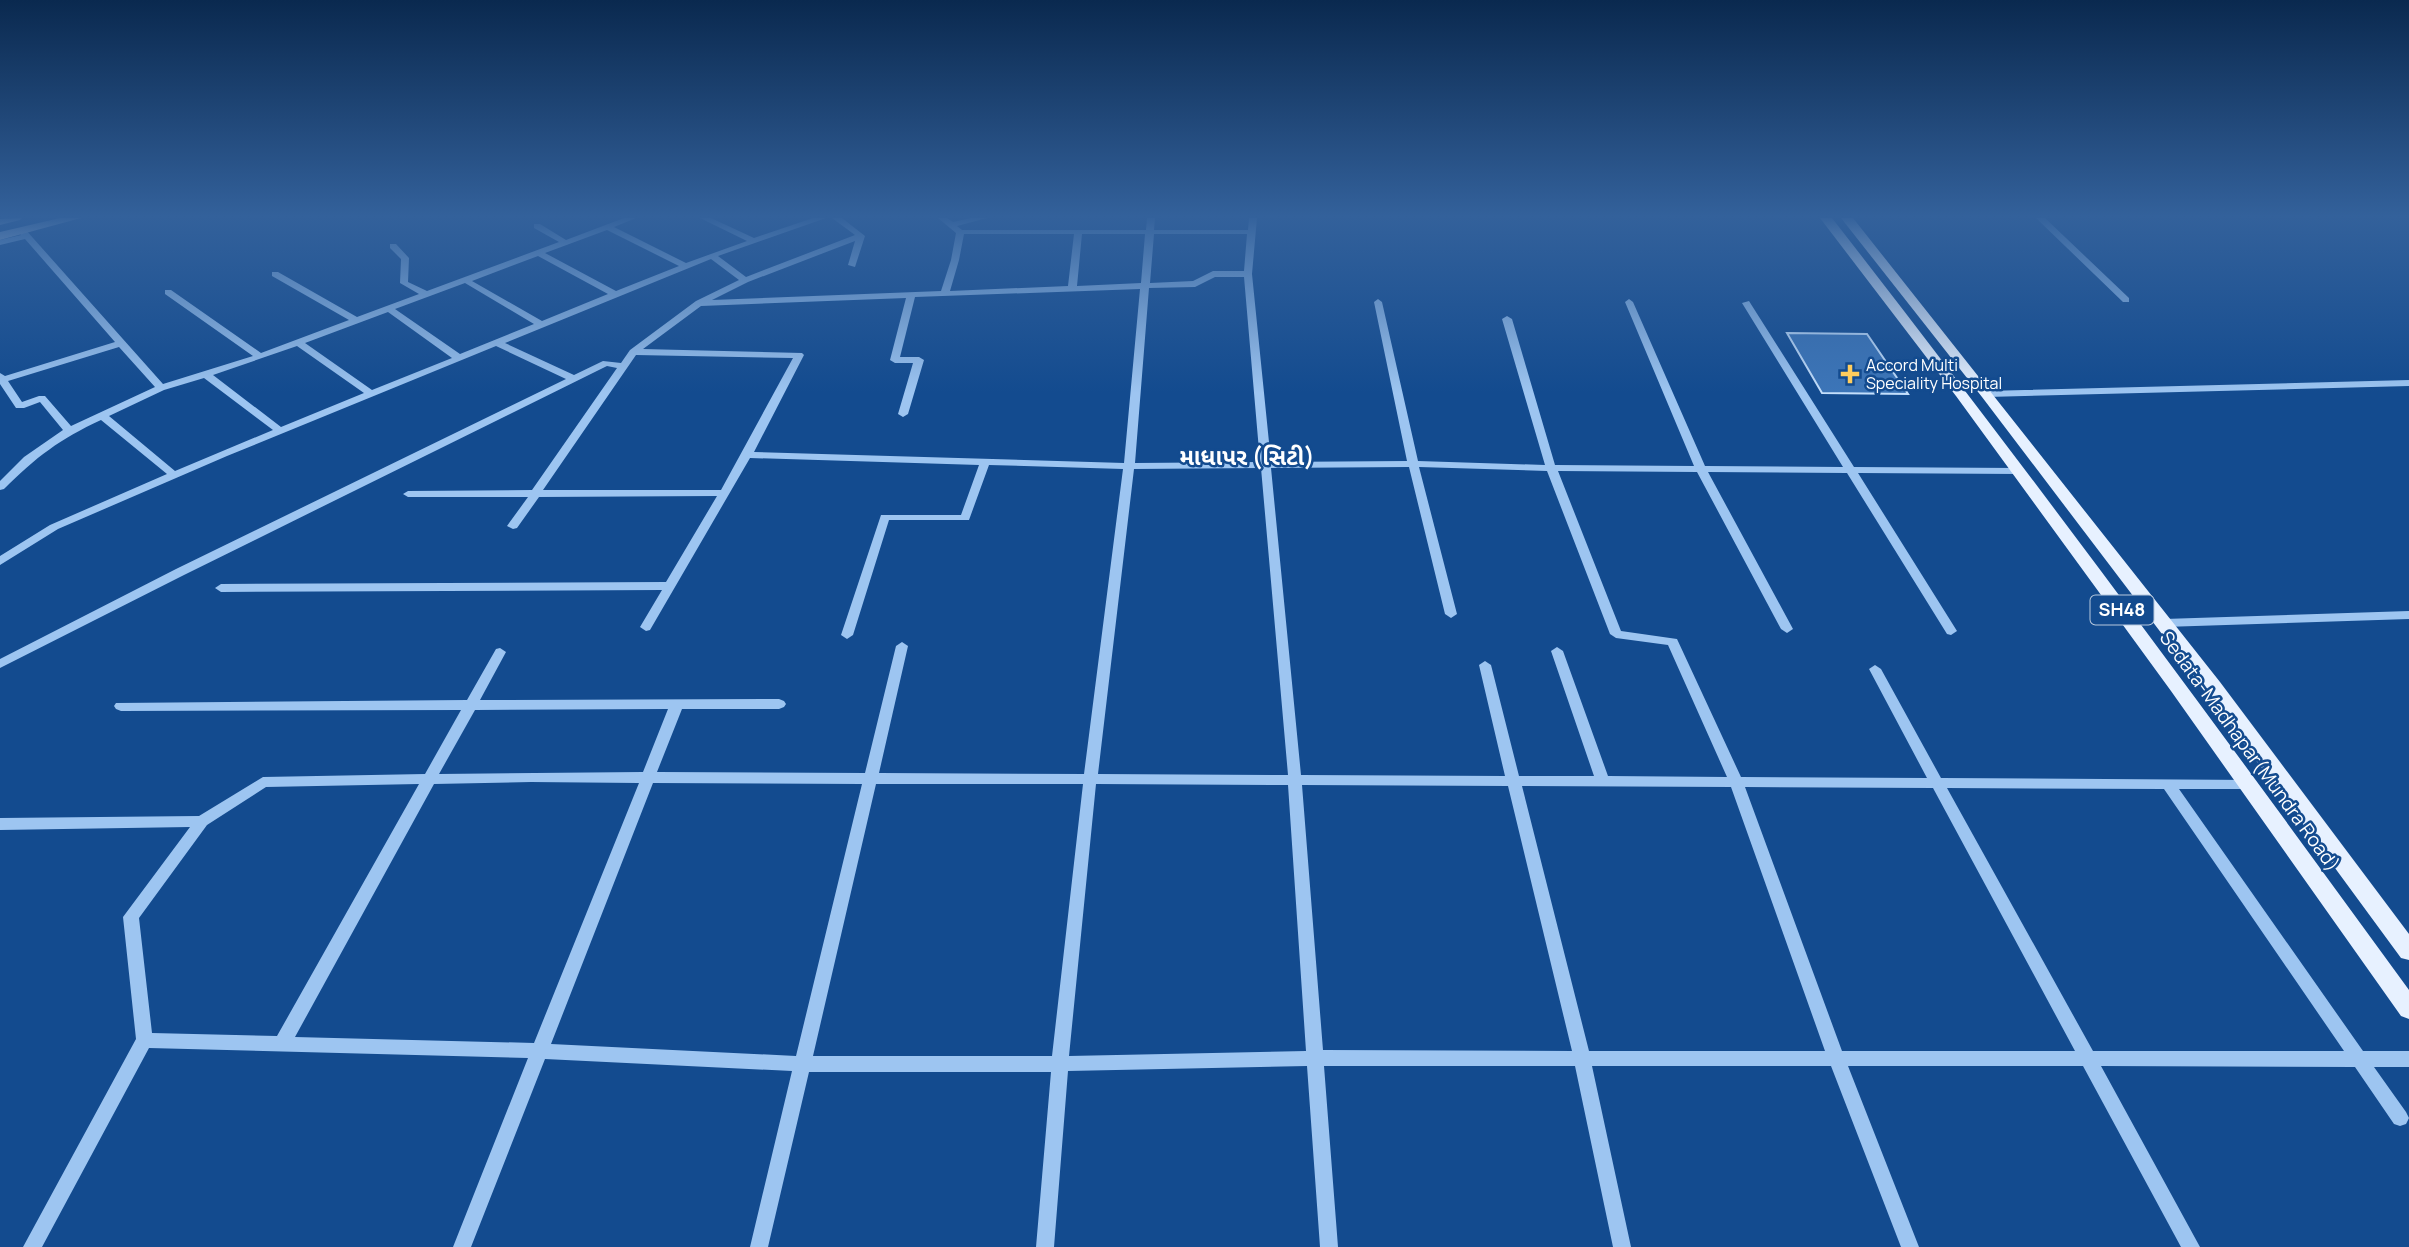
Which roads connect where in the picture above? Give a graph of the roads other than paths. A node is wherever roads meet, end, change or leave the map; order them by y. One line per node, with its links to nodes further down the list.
1 (62, 276): 35 (street)
2 (279, 276): 33 (street)
3 (404, 276): 23 (street)
4 (475, 276): 17 (street)
5 (582, 276): 24 (street)
6 (663, 276): 24 (street)
7 (740, 276): 18 (street)
8 (755, 276): 18 (street)
9 (950, 276): 22 (street)
10 (1073, 276): 20 (street)
11 (1145, 276): 19 (street)
12 (1209, 276): 19 (street)
13 (1248, 276): 57 (street)
14 (1870, 276): 61 (main road, Sedata-Madhapar(Mundra Road) / SH48)
15 (1893, 276): 48 (main road, Sedata-Madhapar(Mundra Road) / SH48)
16 (2101, 276): 26 (street)
17 (465, 280): 23 (street); 34 (street)
18 (745, 280): 29 (street)
19 (1144, 286): 20 (street); 56 (street)
20 (1072, 289): 22 (street)
21 (168, 292): 39 (street)
22 (944, 293): 25 (street)
23 (426, 295): 31 (street)
24 (616, 295): 34 (street)
25 (911, 295): 29 (street); 49 (street)
26 (2126, 300)
27 (1378, 302): 55 (street)
28 (1629, 302): 59 (street)
29 (699, 303): 38 (street)
30 (1746, 303): 60 (street)
31 (389, 309): 33 (street); 40 (street)
32 (1507, 319): 58 (street)
33 (357, 321): 36 (street)
34 (542, 325): 37 (street)
35 (121, 343): 43 (street); 46 (street)
36 (298, 343): 39 (street); 47 (street)
37 (497, 343): 40 (street); 44 (street)
38 (633, 352): 41 (street); 53 (street)
39 (260, 357): 42 (street)
40 (460, 358): 47 (street)
41 (624, 366): 44 (street); 64 (street)
42 (206, 375): 46 (street); 52 (street)
43 (1, 379): 51 (street)
44 (574, 379): 81 (street)
45 (2409, 383): 48 (street)
46 (161, 388): 50 (street)
47 (371, 394): 52 (street)
48 (1987, 394): 73 (main road, Sedata-Madhapar(Mundra Road) / SH48)
49 (903, 414)
50 (103, 416): 51 (street); 62 (street)
51 (69, 431): 63 (street)
52 (280, 431): 62 (street)
53 (747, 455): 54 (street); 65 (street)
54 (985, 462): 56 (street); 77 (street)
55 (1413, 464): 57 (street); 58 (street); 71 (street)
56 (1129, 466): 57 (street); 91 (street)
57 (1268, 467): 92 (street)
58 (1551, 468): 59 (street); 95 (street)
59 (1701, 469): 60 (street); 75 (street)
60 (1852, 470): 61 (street); 76 (street)
61 (2018, 471): 98 (main road, Sedata-Madhapar(Mundra Road) / SH48)
62 (174, 475): 68 (street)
63 (0, 487)
64 (537, 492): 65 (street); 66 (street); 67 (street)
65 (725, 493): 69 (street)
66 (408, 494)
67 (513, 526)
68 (0, 561)
69 (671, 586): 70 (street); 74 (street)
70 (221, 588)
71 (1451, 614)
72 (2409, 615): 73 (street)
73 (2164, 623): 101 (main road, Sedata-Madhapar(Mundra Road) / SH48)
74 (646, 627)
75 (1787, 629)
76 (1951, 631)
77 (847, 635)
78 (902, 646): 90 (street)
79 (1557, 651): 94 (street)
80 (500, 652): 86 (street)
81 (0, 664)
82 (1485, 665): 93 (street)
83 (1875, 669): 96 (street)
84 (677, 704): 85 (street); 86 (street); 88 (street)
85 (779, 704)
86 (470, 705): 87 (street); 89 (street)
87 (121, 706)
88 (646, 778): 89 (street); 90 (street); 105 (street)
89 (429, 779): 99 (street); 104 (street)
90 (872, 779): 91 (street); 112 (street)
91 (1090, 780): 92 (street); 113 (street)
92 (1295, 780): 93 (street); 106 (street)
93 (1512, 781): 94 (street); 107 (street)
94 (1603, 781): 95 (street)
95 (1736, 782): 96 (street); 108 (street)
96 (1937, 783): 97 (street); 109 (street)
97 (2168, 784): 98 (street); 110 (street)
98 (2248, 784): 102 (main road, Sedata-Madhapar(Mundra Road) / SH48)
99 (202, 821): 100 (street); 103 (street)
100 (0, 824)
101 (2409, 951)
102 (2409, 1009)
103 (144, 1041): 104 (street); 115 (street)
104 (282, 1044): 105 (street)
105 (538, 1051): 112 (street); 116 (street)
106 (1315, 1058): 107 (street); 113 (street); 119 (street)
107 (1582, 1058): 108 (street); 120 (street)
108 (1836, 1058): 109 (street); 121 (street)
109 (2089, 1059): 110 (street); 122 (street)
110 (2360, 1059): 111 (street); 114 (street)
111 (2409, 1059)
112 (803, 1064): 113 (street); 117 (street)
113 (1060, 1064): 118 (street)
114 (2400, 1118)
115 (32, 1247)
116 (462, 1247)
117 (760, 1247)
118 (1045, 1247)
119 (1329, 1247)
120 (1622, 1247)
121 (1910, 1247)
122 (2191, 1247)

